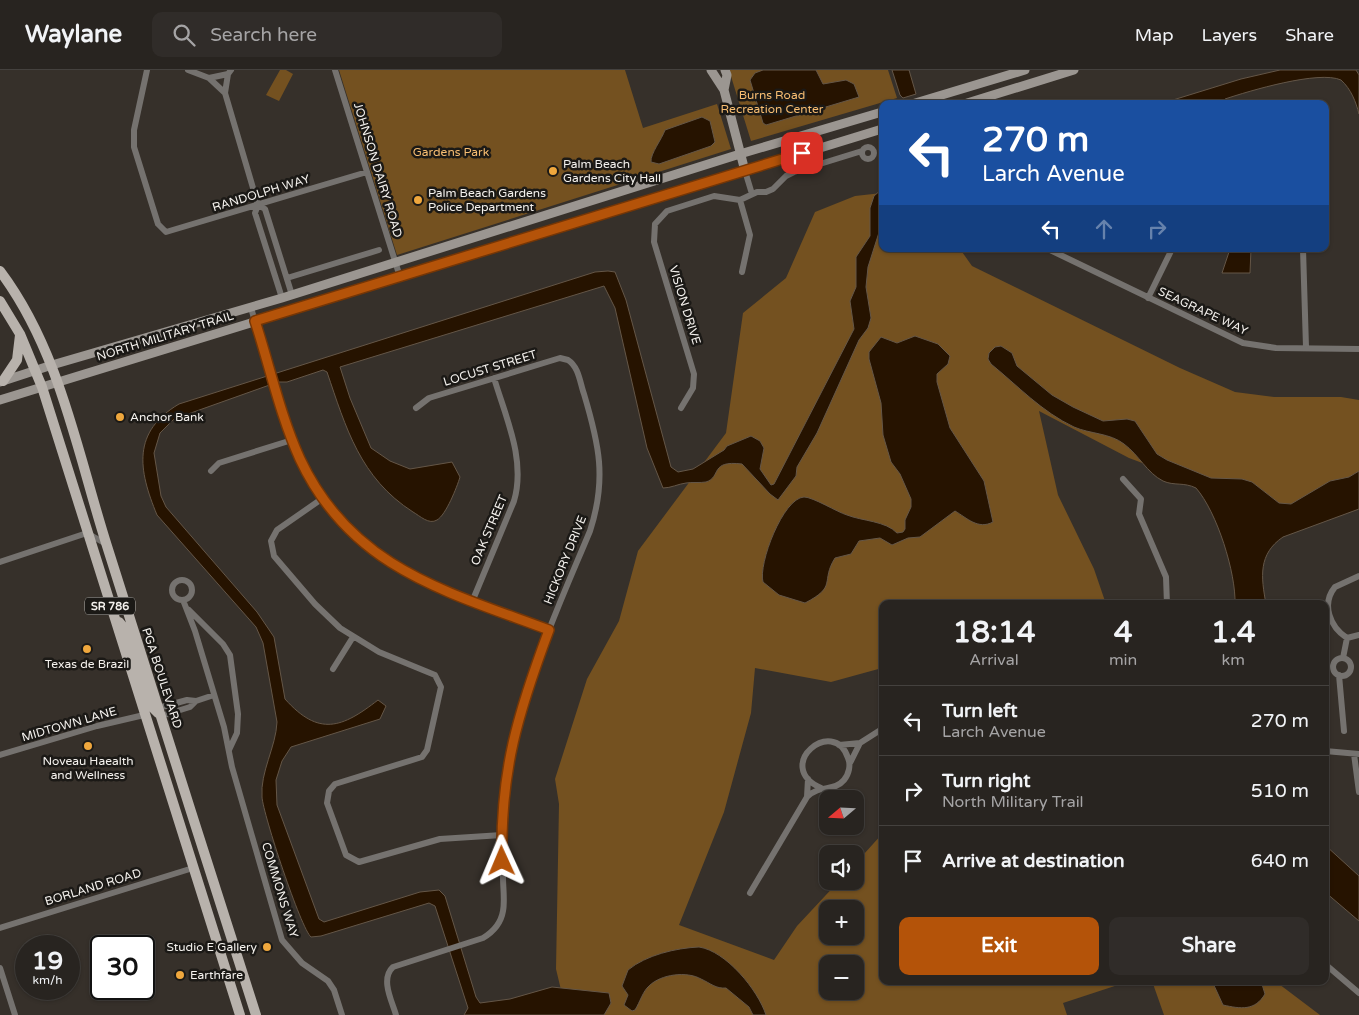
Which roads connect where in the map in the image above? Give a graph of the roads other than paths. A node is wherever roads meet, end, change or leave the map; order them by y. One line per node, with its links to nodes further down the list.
1 (147, 70): 22 (street, RANDOLPH WAY)
2 (188, 70): 9 (street)
3 (336, 70): 19 (street, JOHNSON DAIRY ROAD)
4 (711, 70): 10 (main road)
5 (725, 70): 10 (main road)
6 (1025, 70): 12 (main road)
7 (1074, 70): 13 (main road)
8 (229, 72): 9 (street); 11 (street)
9 (209, 78): 11 (street)
10 (724, 90): 17 (main road)
11 (225, 93): 22 (street)
12 (925, 100)
13 (977, 100)
14 (879, 113): 17 (main road, NORTH MILITARY TRAIL)
15 (879, 130): 18 (main road, NORTH MILITARY TRAIL)
16 (862, 151): 20 (street)
17 (740, 154): 18 (main road); 27 (main road, NORTH MILITARY TRAIL)
18 (745, 170): 20 (street); 30 (main road, NORTH MILITARY TRAIL)
19 (367, 172): 22 (street, RANDOLPH WAY); 27 (street, JOHNSON DAIRY ROAD)
20 (752, 194): 21 (street)
21 (740, 200): 29 (street); 50 (street, VISION DRIVE)
22 (258, 205): 31 (street); 33 (street)
23 (379, 250): 31 (street)
24 (1054, 252): 34 (street, SEAGRAPE WAY)
25 (1171, 252): 34 (street)
26 (1304, 252): 39 (street)
27 (396, 264): 30 (street, JOHNSON DAIRY ROAD); 32 (main road, NORTH MILITARY TRAIL)
28 (0, 271): 42 (main road, PGA BOULEVARD / SR 786)
29 (742, 272)
30 (400, 276): 37 (main road, NORTH MILITARY TRAIL)
31 (287, 278): 32 (street)
32 (292, 295): 33 (main road, NORTH MILITARY TRAIL)
33 (282, 298): 36 (main road, NORTH MILITARY TRAIL)
34 (1148, 298): 39 (street, SEAGRAPE WAY)
35 (0, 301): 38 (main road, SR 786)
36 (251, 308): 37 (street); 42 (main road, NORTH MILITARY TRAIL)
37 (255, 321): 46 (main road, NORTH MILITARY TRAIL); 51 (street)
38 (20, 334): 43 (main road, SR 786); 45 (main road)
39 (1306, 348): 40 (street, SEAGRAPE WAY)
40 (1359, 349)
41 (572, 362): 44 (street, LOCUST STREET); 66 (street, HICKORY DRIVE)
42 (52, 365): 43 (main road, NORTH MILITARY TRAIL); 46 (main road, PGA BOULEVARD / SR 786)
43 (36, 370): 45 (main road, NORTH MILITARY TRAIL); 47 (main road, SR 786)
44 (494, 378): 49 (street, LOCUST STREET); 63 (street, OAK STREET)
45 (2, 382)
46 (58, 382): 47 (main road, NORTH MILITARY TRAIL); 56 (main road, PGA BOULEVARD / SR 786)
47 (42, 386): 48 (main road, NORTH MILITARY TRAIL); 54 (main road, SR 786)
48 (0, 400)
49 (416, 408)
50 (680, 408)
51 (292, 440): 52 (street); 55 (street)
52 (211, 471)
53 (1123, 479): 62 (street)
54 (72, 486): 56 (main road); 57 (main road, SR 786)
55 (323, 498): 63 (street); 68 (street)
56 (101, 527): 58 (main road, PGA BOULEVARD / SR 786)
57 (86, 533): 58 (street); 59 (street); 65 (main road, SR 786)
58 (106, 544): 74 (main road, PGA BOULEVARD / SR 786)
59 (0, 562)
60 (1359, 576): 69 (street)
61 (183, 600): 64 (street, COMMONS WAY)
62 (1167, 600)
63 (472, 602): 66 (street)
64 (186, 607): 73 (street, COMMONS WAY); 80 (street, COMMONS WAY)
65 (113, 616): 74 (main road); 75 (main road, SR 786)
66 (549, 630): 90 (street, HICKORY DRIVE)
67 (1359, 635): 69 (street)
68 (353, 637): 71 (street); 90 (street)
69 (1347, 638): 70 (street)
70 (1343, 658): 72 (street); 72 (street)
71 (333, 669)
72 (1339, 676): 77 (street)
73 (214, 695): 74 (street); 80 (street, COMMONS WAY)
74 (160, 712): 89 (main road, PGA BOULEVARD / SR 786)
75 (144, 715): 83 (street, MIDTOWN LANE); 89 (main road); 91 (main road, SR 786)
76 (879, 731): 78 (street)
77 (1344, 732)
78 (860, 743): 79 (street); 84 (street)
79 (838, 745): 84 (street); 85 (street)
80 (229, 751): 100 (street, COMMONS WAY)
81 (1329, 751): 82 (street)
82 (1356, 754): 87 (street)
83 (0, 755)
84 (850, 763): 86 (street)
85 (808, 779): 86 (street); 88 (street)
86 (821, 788): 88 (street)
87 (1359, 792)
88 (807, 797): 92 (street)
89 (187, 799): 99 (main road, PGA BOULEVARD / SR 786)
90 (502, 835): 101 (street, HICKORY DRIVE)
91 (192, 868): 93 (street, BORLAND ROAD); 98 (main road, SR 786)
92 (750, 893)
93 (0, 928)
94 (1329, 967): 96 (street)
95 (0, 968): 97 (street)
96 (1359, 993)
97 (15, 1015)
98 (240, 1015)
99 (256, 1015)
100 (342, 1015)
101 (396, 1015)

